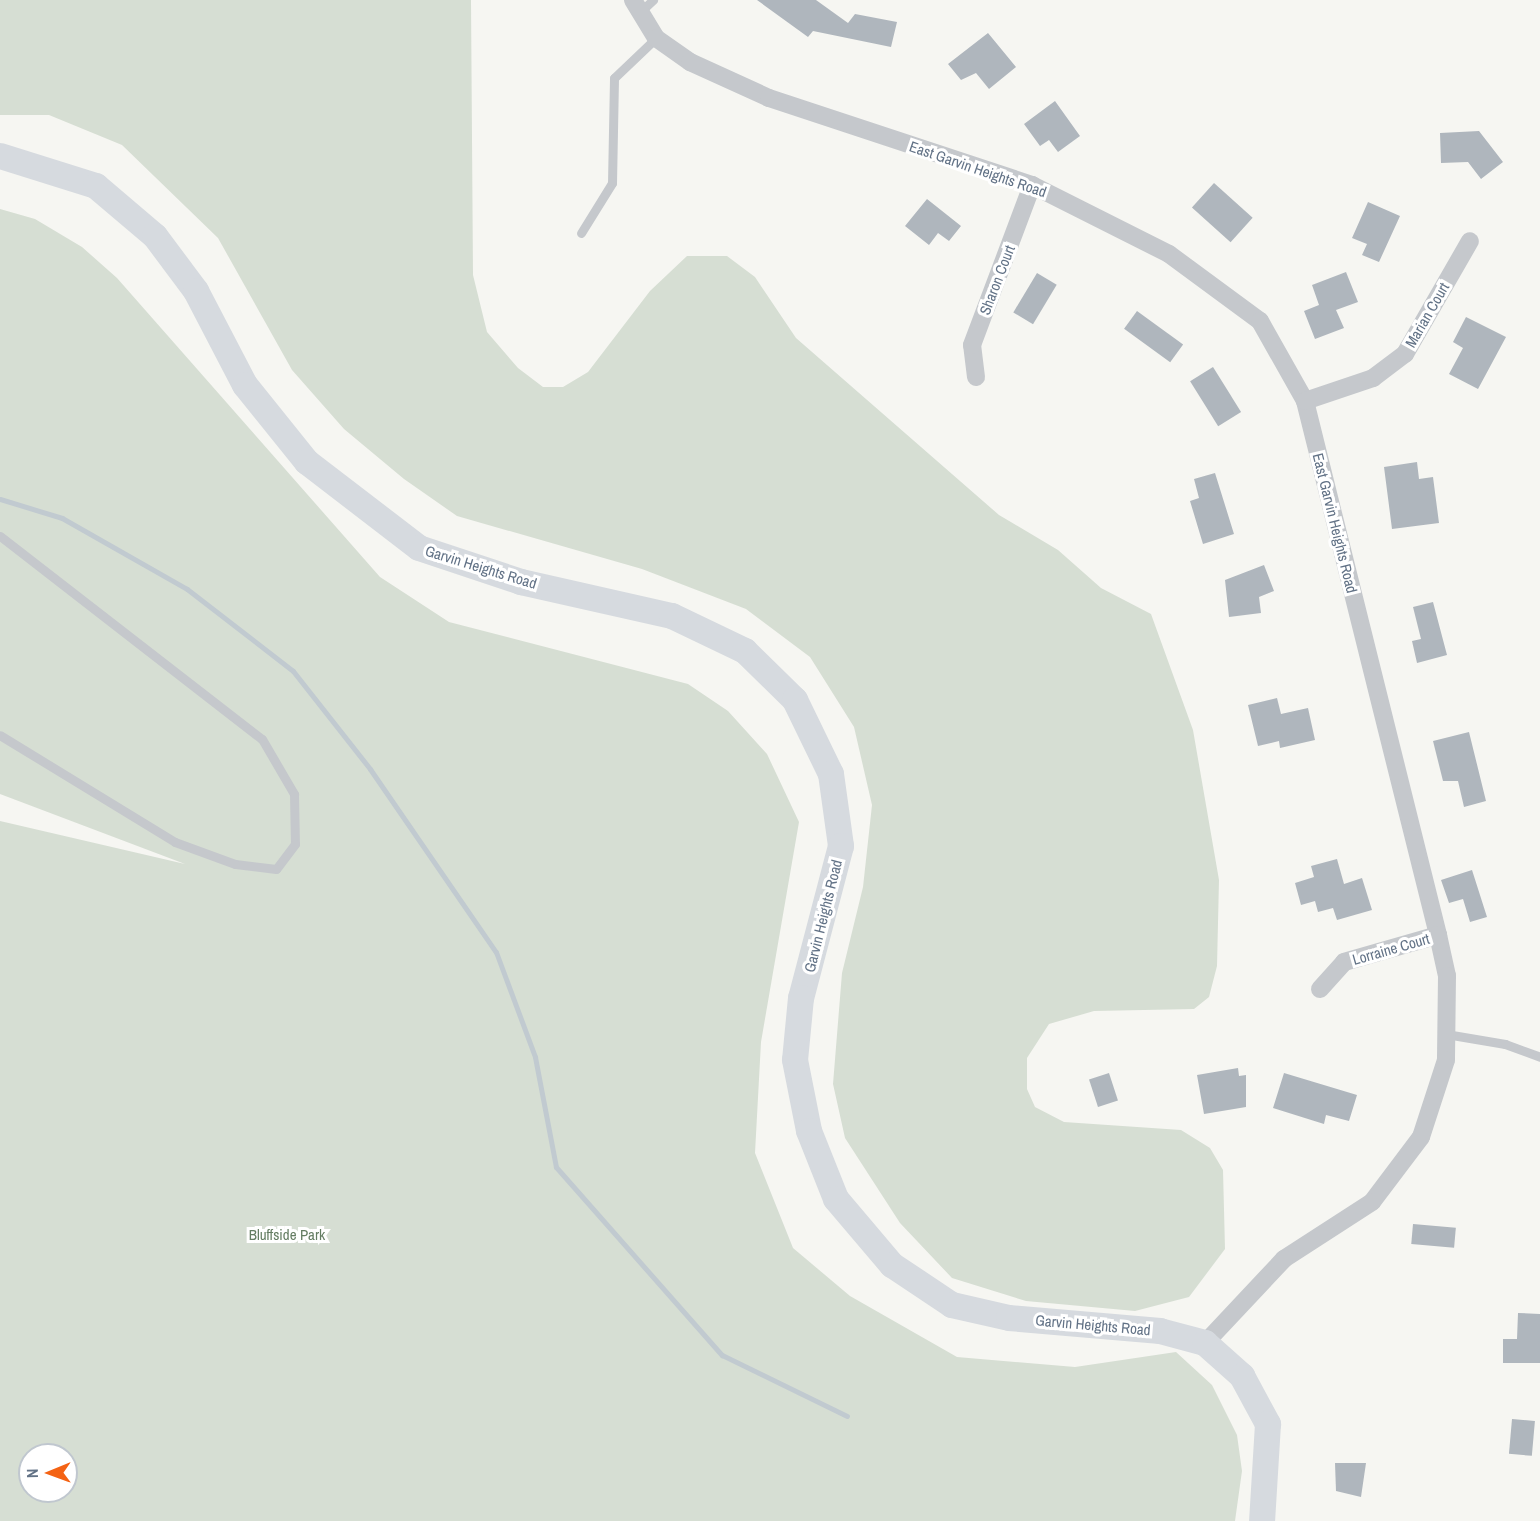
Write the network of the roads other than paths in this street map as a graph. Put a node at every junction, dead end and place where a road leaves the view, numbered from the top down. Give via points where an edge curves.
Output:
1 (642, 4) edge
2 (656, 38) junction
3 (0, 156) edge
4 (1032, 185) junction
5 (581, 233) dead end
6 (1470, 241) dead end
7 (976, 378) dead end
8 (1305, 401) junction
9 (0, 536) edge
10 (0, 735) edge
11 (1438, 935) junction
12 (1320, 989) dead end
13 (1446, 1034) junction
14 (1540, 1057) edge
15 (1205, 1343) junction
16 (1262, 1521) edge

1 - 2 street, East Garvin Heights Road
2 - 4 street, East Garvin Heights Road via 690,62 769,98
2 - 5 lane via 614,78 612,183
3 - 15 main road, Garvin Heights Road via 96,186 155,236 196,291 245,385 306,462 419,548 521,582 672,616 745,651 762,667 795,700 831,774 841,846 801,998 795,1060 809,1131 836,1199 892,1265 952,1305 1009,1318 1160,1331
4 - 7 street, Sharon Court via 972,345
4 - 8 street, East Garvin Heights Road via 1169,254 1260,321
6 - 8 street, Marian Court via 1405,354 1373,378
8 - 11 street, East Garvin Heights Road
9 - 10 lane via 262,739 294,794 295,844 276,869 236,864 175,842
11 - 12 street, Lorraine Court via 1344,962
11 - 13 street, East Garvin Heights Road via 1447,975
13 - 14 lane via 1505,1044
13 - 15 street, East Garvin Heights Road via 1446,1060 1421,1137 1372,1202 1284,1259
15 - 16 main road, Garvin Heights Road via 1242,1376 1268,1424

